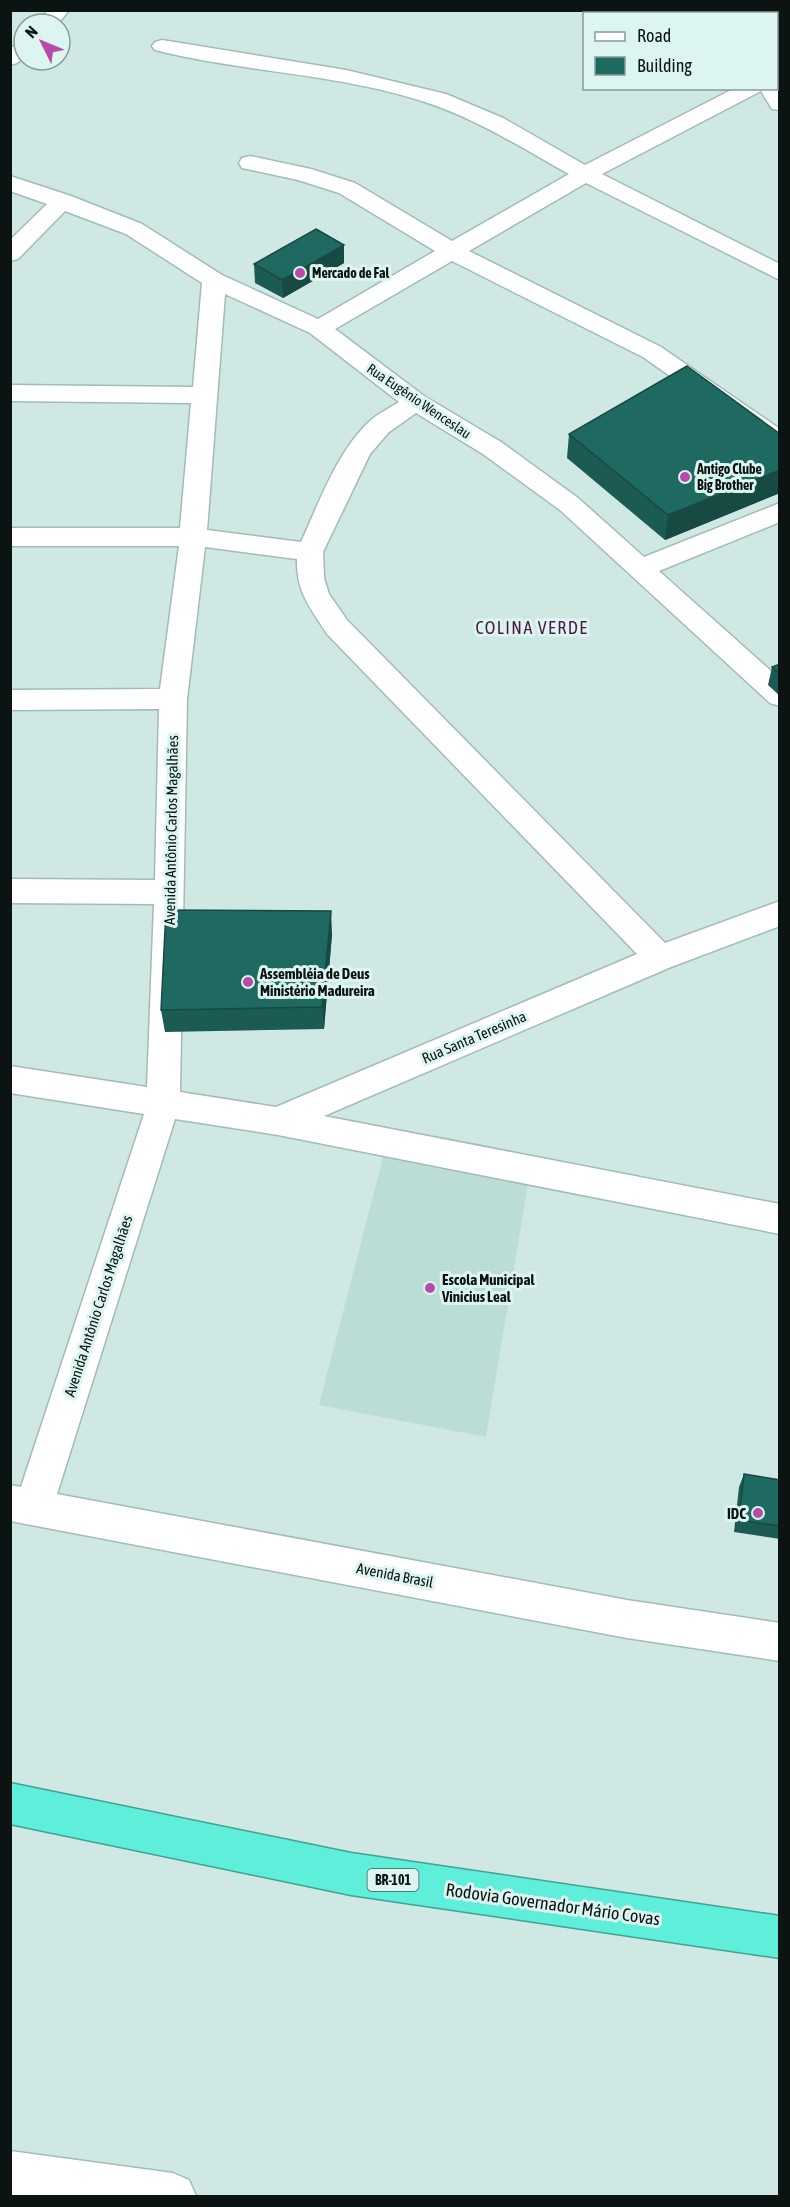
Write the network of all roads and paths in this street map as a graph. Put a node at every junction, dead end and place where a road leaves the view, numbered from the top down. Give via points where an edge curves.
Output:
1 (162, 46) dead end
2 (749, 90) edge
3 (771, 90) edge
4 (780, 104) edge
5 (250, 163) dead end
6 (585, 174) junction
7 (10, 183) edge
8 (63, 201) junction
9 (451, 251) junction
10 (10, 254) edge
11 (780, 273) edge
12 (214, 280) junction
13 (319, 328) junction
14 (10, 393) edge
15 (205, 395) junction
16 (415, 402) junction
17 (780, 441) edge
18 (780, 512) edge
19 (10, 537) edge
20 (193, 537) junction
21 (310, 552) junction
22 (641, 568) junction
23 (780, 696) edge
24 (173, 699) junction
25 (10, 700) edge
26 (10, 891) edge
27 (170, 892) junction
28 (780, 913) edge
29 (660, 958) junction
30 (10, 1079) edge
31 (162, 1105) junction
32 (278, 1121) junction
33 (780, 1219) edge
34 (22, 1504) edge
35 (780, 1642) edge
36 (10, 1803) edge
37 (780, 1937) edge
38 (10, 2174) edge
39 (174, 2196) edge

1 - 6 street via 346,76 438,99 495,123
2 - 6 street
3 - 4 street
5 - 9 street via 347,188
6 - 9 street
6 - 11 street
7 - 8 street, Rua Eugênio Wenceslau
8 - 10 street
8 - 12 street, Rua Eugênio Wenceslau via 134,229
9 - 13 street
9 - 17 street via 652,352
12 - 13 street, Rua Eugênio Wenceslau
12 - 15 street, Avenida Antônio Carlos Magalhães
13 - 16 street, Rua Eugênio Wenceslau
14 - 15 street
15 - 20 street, Avenida Antônio Carlos Magalhães
16 - 21 street via 380,426 360,450
16 - 22 street, Rua Eugênio Wenceslau via 492,448 569,504
18 - 22 street
19 - 20 street
20 - 21 street
20 - 24 street, Avenida Antônio Carlos Magalhães
21 - 29 street via 309,578 337,627
22 - 23 street, Rua Eugênio Wenceslau
24 - 25 street
24 - 27 street, Avenida Antônio Carlos Magalhães
26 - 27 street
27 - 31 street, Avenida Antônio Carlos Magalhães
28 - 29 street, Rua Santa Teresinha
29 - 32 street, Rua Santa Teresinha
30 - 31 street
31 - 32 street
31 - 34 street, Avenida Antônio Carlos Magalhães
32 - 33 street
34 - 35 street, Avenida Brasil via 627,1619
36 - 37 highway, Rodovia Governador Mário Covas / BR-101 via 351,1874
38 - 39 street

